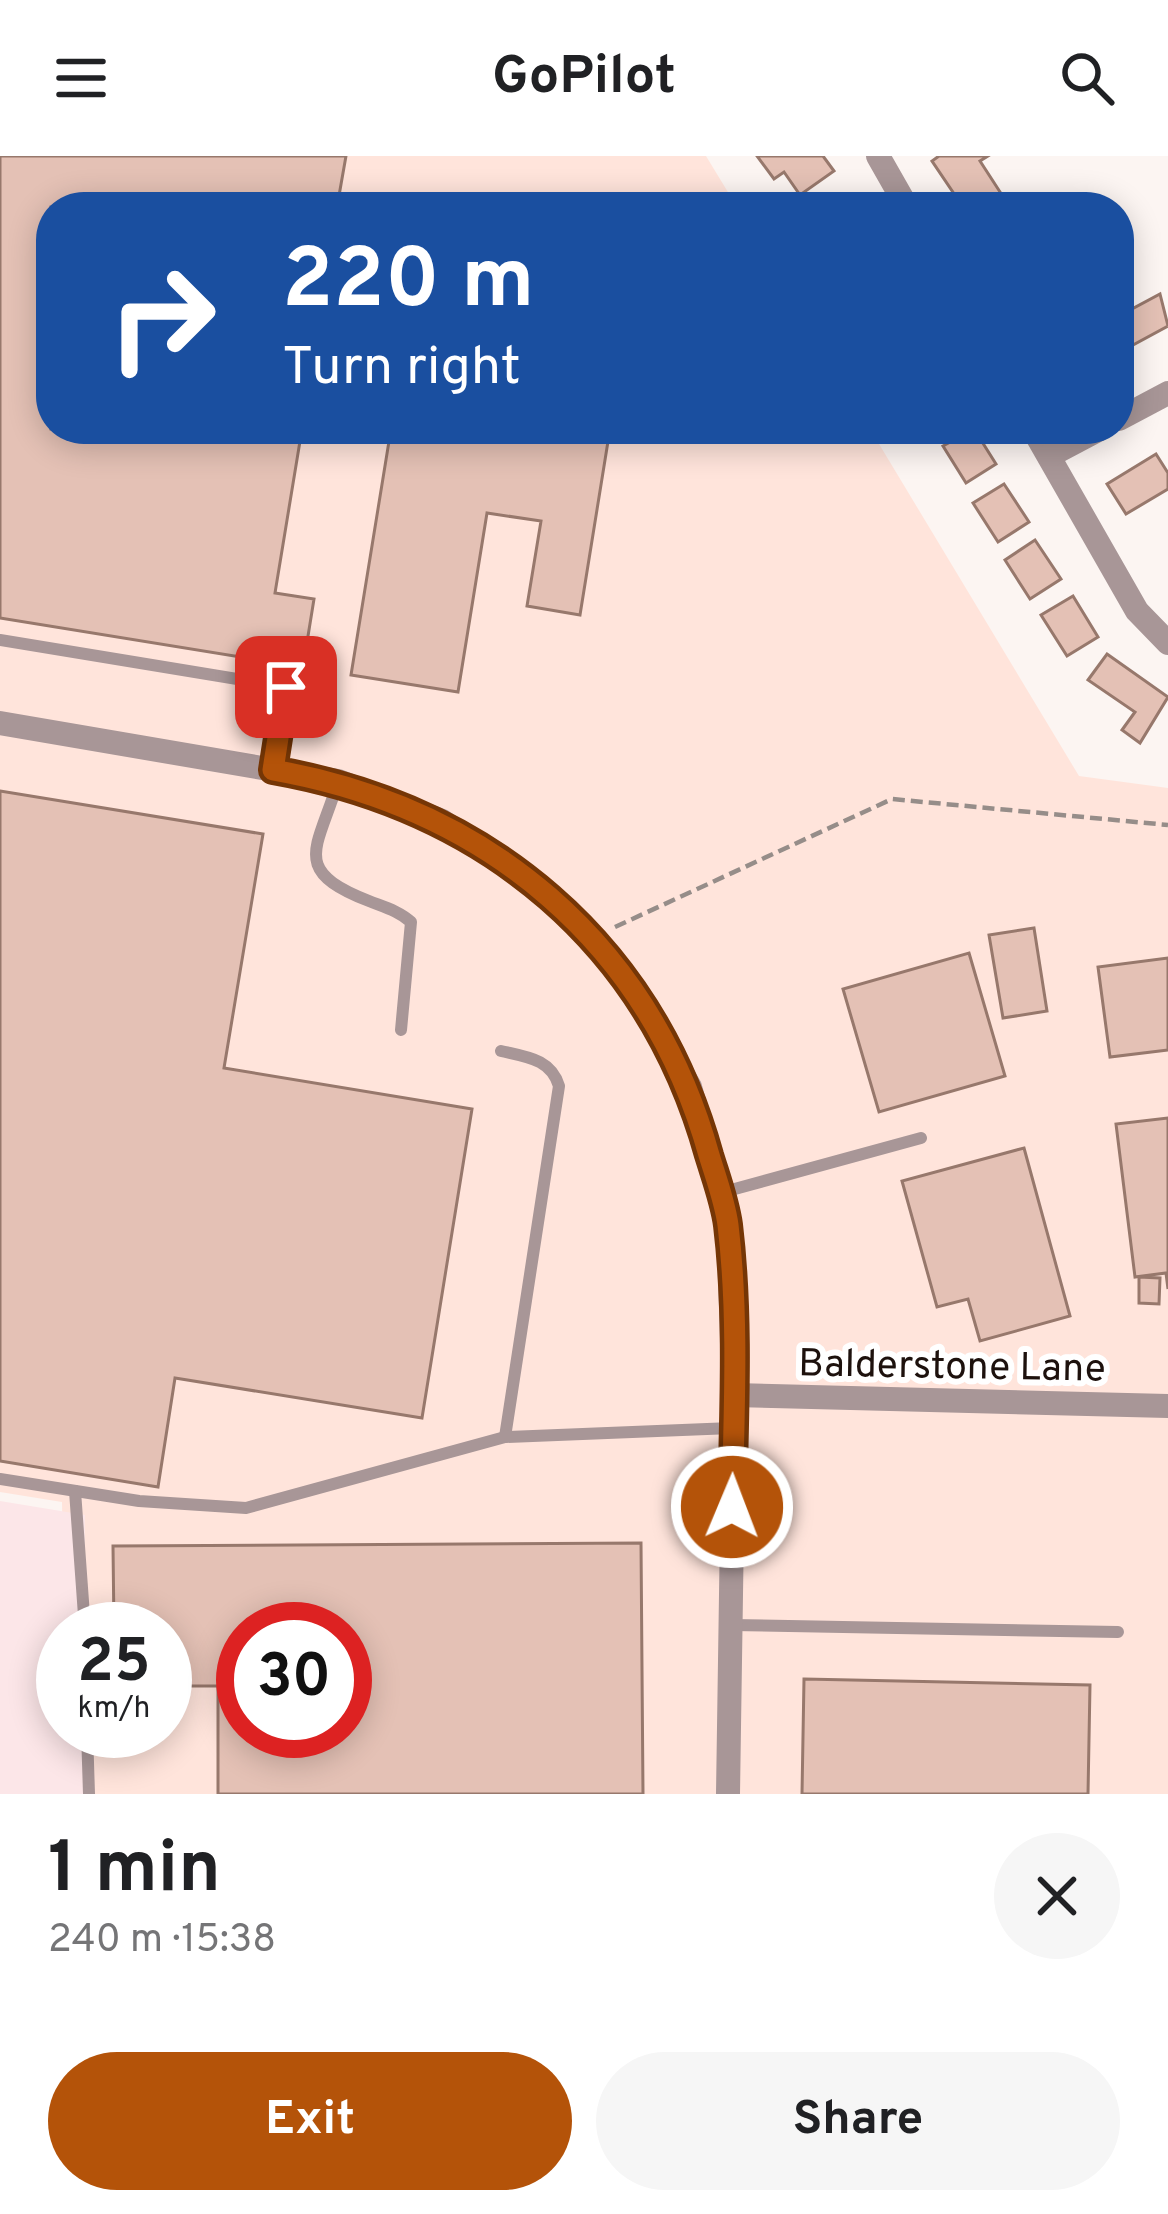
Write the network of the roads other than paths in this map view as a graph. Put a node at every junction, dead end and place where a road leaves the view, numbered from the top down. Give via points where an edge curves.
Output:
1 (878, 156) edge
2 (898, 192) edge
3 (1168, 393) edge
4 (1134, 411) edge
5 (1041, 444) edge
6 (1071, 444) edge
7 (1048, 456) junction
8 (0, 640) edge
9 (1168, 643) edge
10 (0, 723) edge
11 (273, 770) junction
12 (338, 781) junction
13 (400, 1030) dead end
14 (501, 1051) dead end
15 (921, 1138) dead end
16 (720, 1193) junction
17 (734, 1395) junction
18 (1168, 1406) edge
19 (734, 1428) junction
20 (506, 1437) junction
21 (0, 1479) edge
22 (75, 1491) junction
23 (83, 1602) edge
24 (730, 1625) junction
25 (1118, 1632) dead end
26 (88, 1758) edge
27 (89, 1794) edge
28 (728, 1794) edge

1 - 2 street
3 - 4 street
5 - 7 street
6 - 7 street
7 - 9 street via 1137,611
8 - 11 lane via 286,687
10 - 11 street
11 - 12 street
12 - 13 lane via 318,872 333,887 411,922
12 - 16 street via 442,821 542,887 628,979 690,1087
14 - 20 lane via 541,1061 559,1086
15 - 16 lane
16 - 17 street
17 - 18 street, Balderstone Lane
17 - 19 street
19 - 20 lane
19 - 24 street
20 - 22 lane via 246,1508
21 - 22 lane
22 - 23 lane
24 - 25 lane
24 - 28 street
26 - 27 lane

